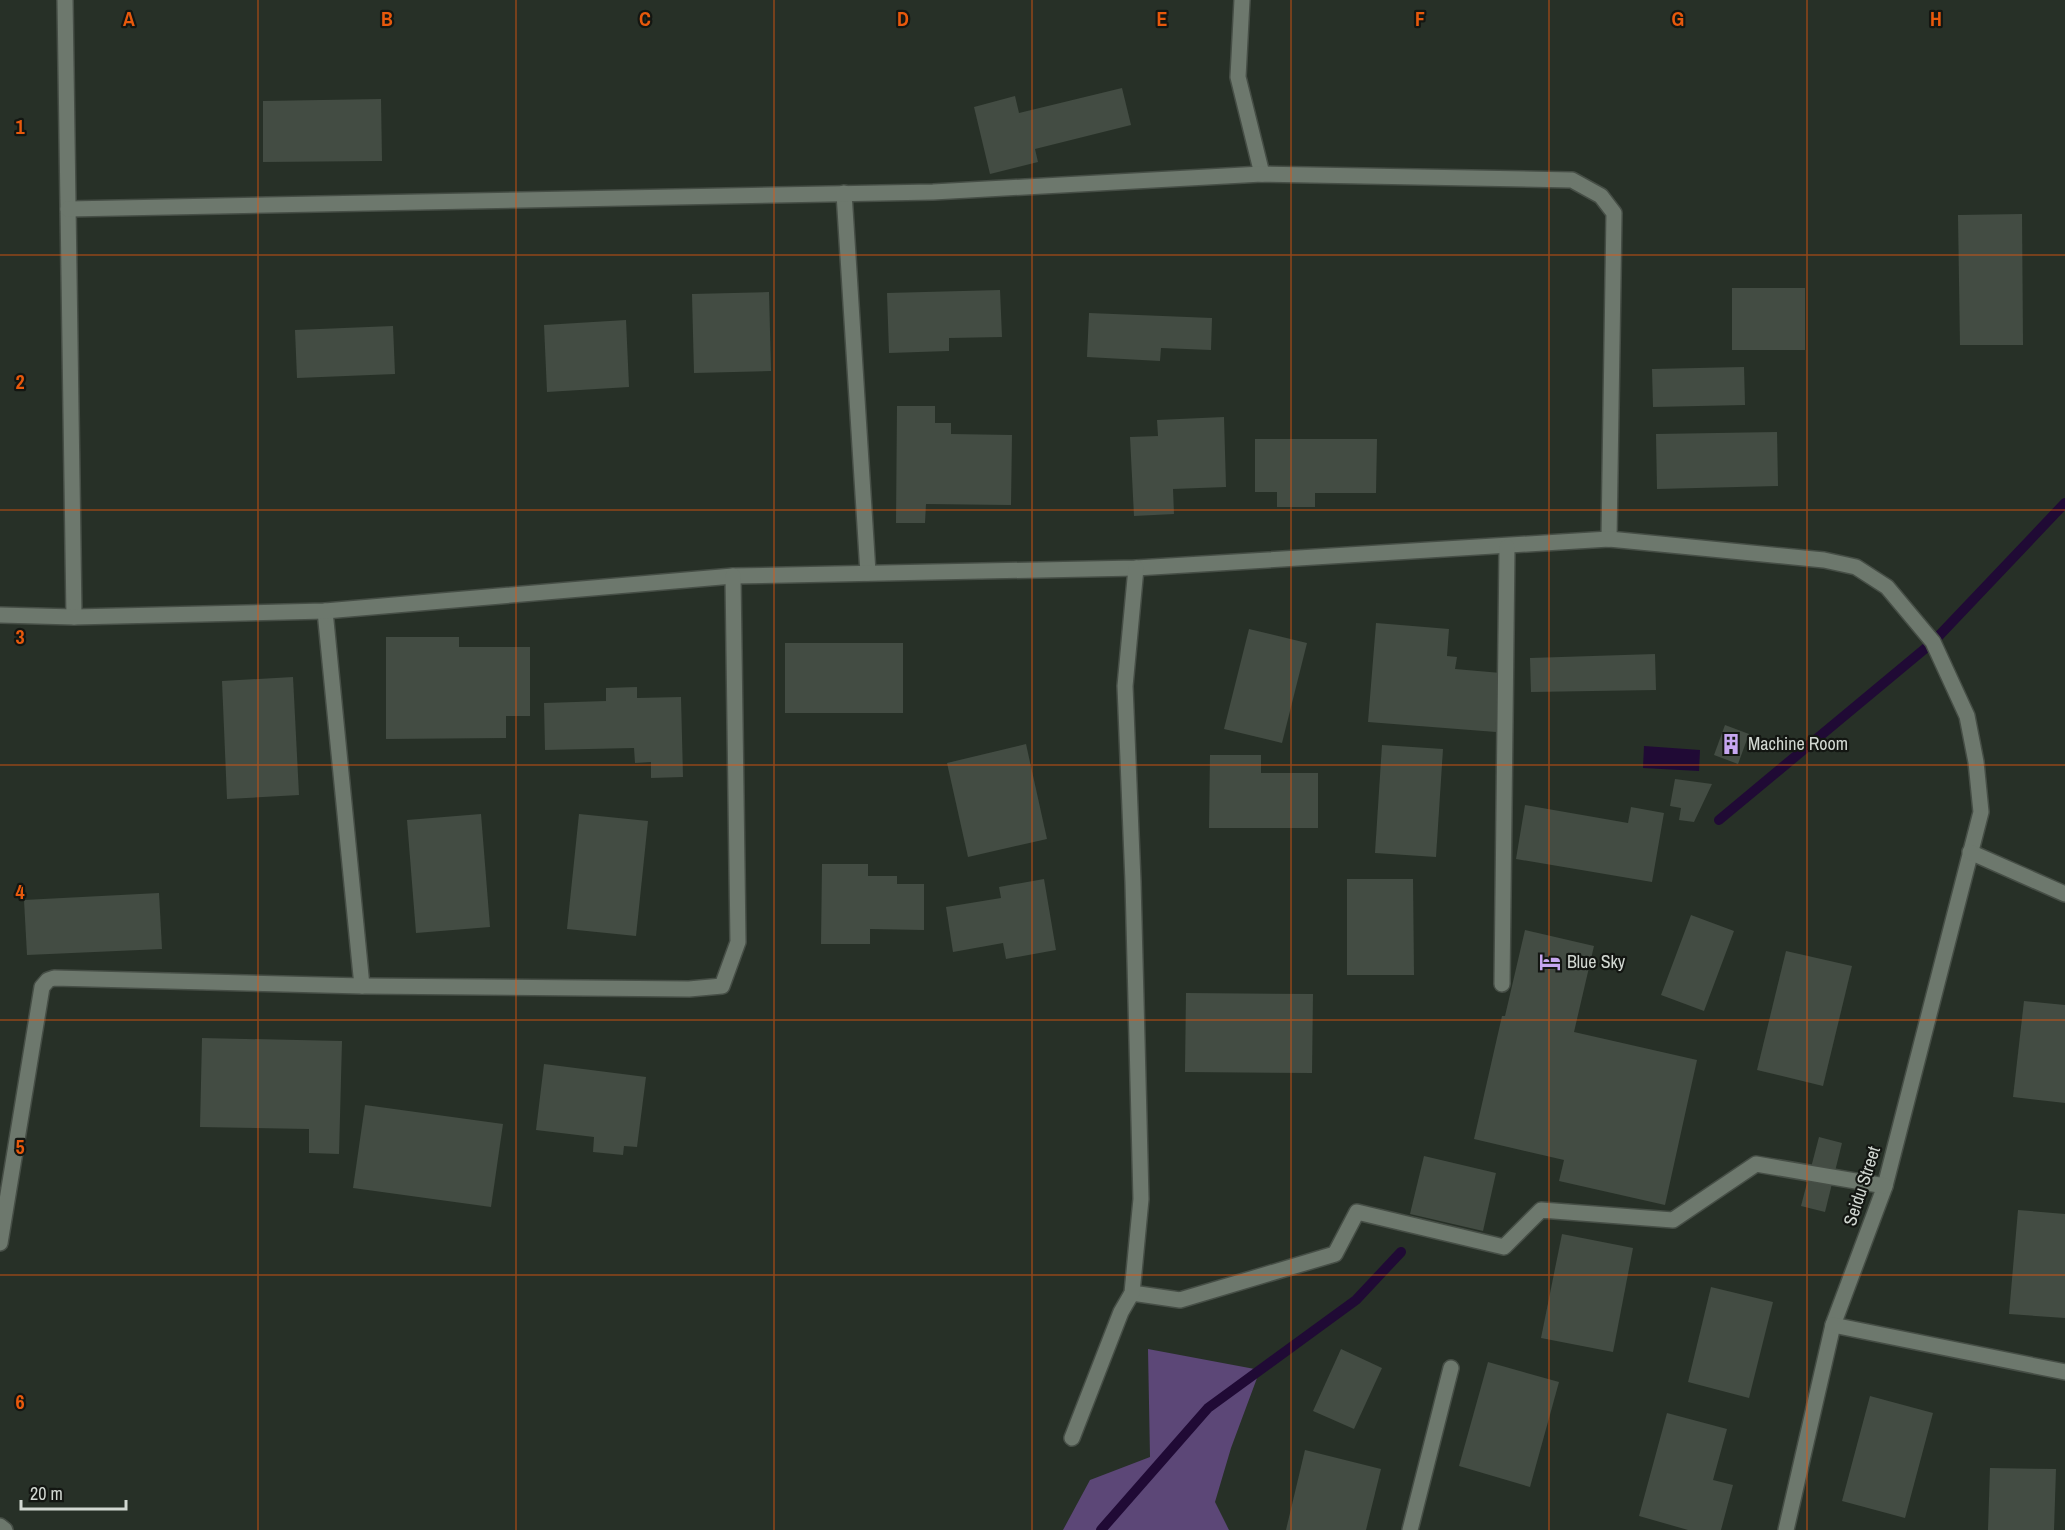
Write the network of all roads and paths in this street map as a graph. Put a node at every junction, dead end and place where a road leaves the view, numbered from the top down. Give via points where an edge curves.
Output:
1 (65, 0) edge
2 (1242, 0) edge
3 (1262, 174) junction
4 (844, 193) junction
5 (68, 209) junction
6 (1609, 539) junction
7 (1508, 547) junction
8 (1136, 568) junction
9 (868, 573) junction
10 (733, 576) junction
11 (325, 611) junction
12 (0, 615) edge
13 (74, 617) junction
14 (1970, 852) junction
15 (2065, 894) edge
16 (1502, 984) dead end
17 (362, 986) junction
18 (1885, 1186) junction
19 (0, 1243) edge
20 (1132, 1293) junction
21 (1833, 1325) junction
22 (1451, 1368) dead end
23 (2065, 1372) edge
24 (1072, 1438) dead end
25 (0, 1526) edge
26 (5, 1530) edge
27 (1410, 1530) edge
28 (1786, 1530) edge

1 - 5 street
2 - 3 street via 1238,77
3 - 4 street via 933,192
3 - 6 street via 1572,180 1601,196 1614,213
4 - 5 street
4 - 9 street
5 - 13 street
6 - 7 street, Seidu Street
6 - 14 street, Seidu Street via 1824,560 1856,567 1887,587 1933,642 1967,716 1981,812
7 - 8 street, Seidu Street
7 - 16 street
8 - 9 street, Seidu Street
8 - 20 street via 1125,686 1141,1199
9 - 10 street, Seidu Street
10 - 11 street, Seidu Street
10 - 17 street via 738,942 722,986
11 - 13 street, Seidu Street
11 - 17 street
12 - 13 street, Seidu Street
14 - 15 street
14 - 18 street, Seidu Street
17 - 19 street via 48,980 42,987
18 - 20 street via 1756,1164 1673,1220 1541,1210 1504,1247 1357,1212 1335,1254 1180,1300
18 - 21 street, Seidu Street
20 - 24 street
21 - 23 street
21 - 28 street, Seidu Street
22 - 27 street
25 - 26 street

